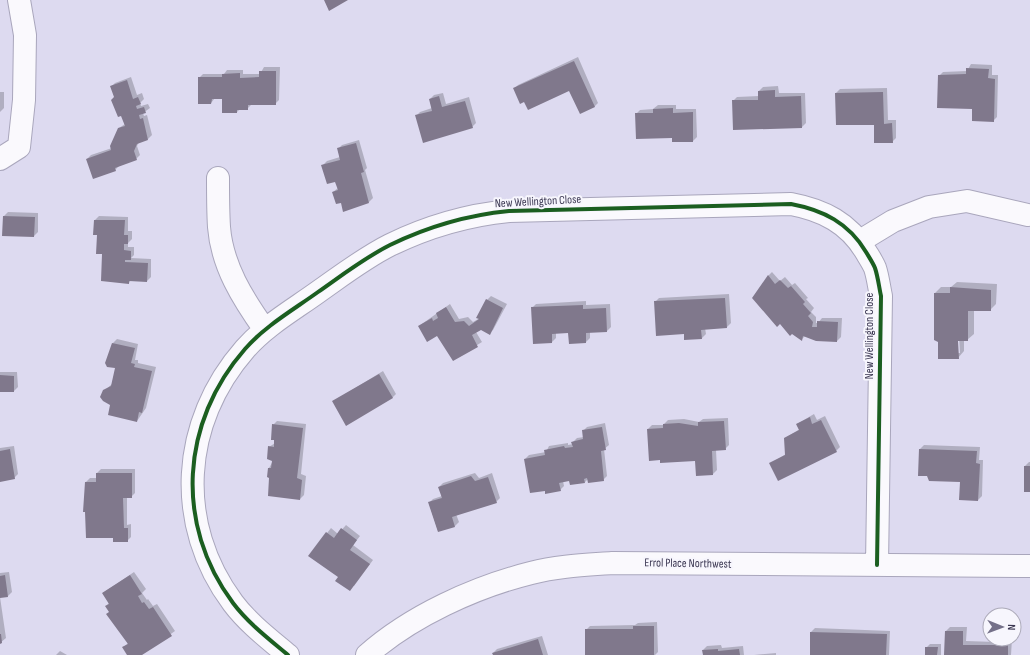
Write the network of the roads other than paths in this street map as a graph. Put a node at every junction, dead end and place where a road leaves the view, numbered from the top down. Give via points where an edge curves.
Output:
1 (19, 0) edge
2 (0, 159) edge
3 (218, 178) dead end
4 (1028, 215) dead end
5 (860, 241) junction
6 (265, 330) junction
7 (877, 565) junction
8 (1030, 566) edge
9 (288, 655) edge
10 (367, 655) edge

1 - 2 street via 25,35 24,100 19,147
3 - 6 street via 219,228 223,251 237,286
4 - 5 street via 967,201 936,206 893,220
5 - 6 street, New Wellington Close via 847,227 830,215 811,207 791,204 492,213 439,225 389,246 360,263
5 - 7 street, New Wellington Close via 875,267 881,296
6 - 9 street, New Wellington Close via 242,353 215,390 196,441 192,492 200,539 208,562 220,584 249,622
7 - 8 street, Errol Place Northwest
7 - 10 street, Errol Place Northwest via 612,563 532,572 473,591 419,618

